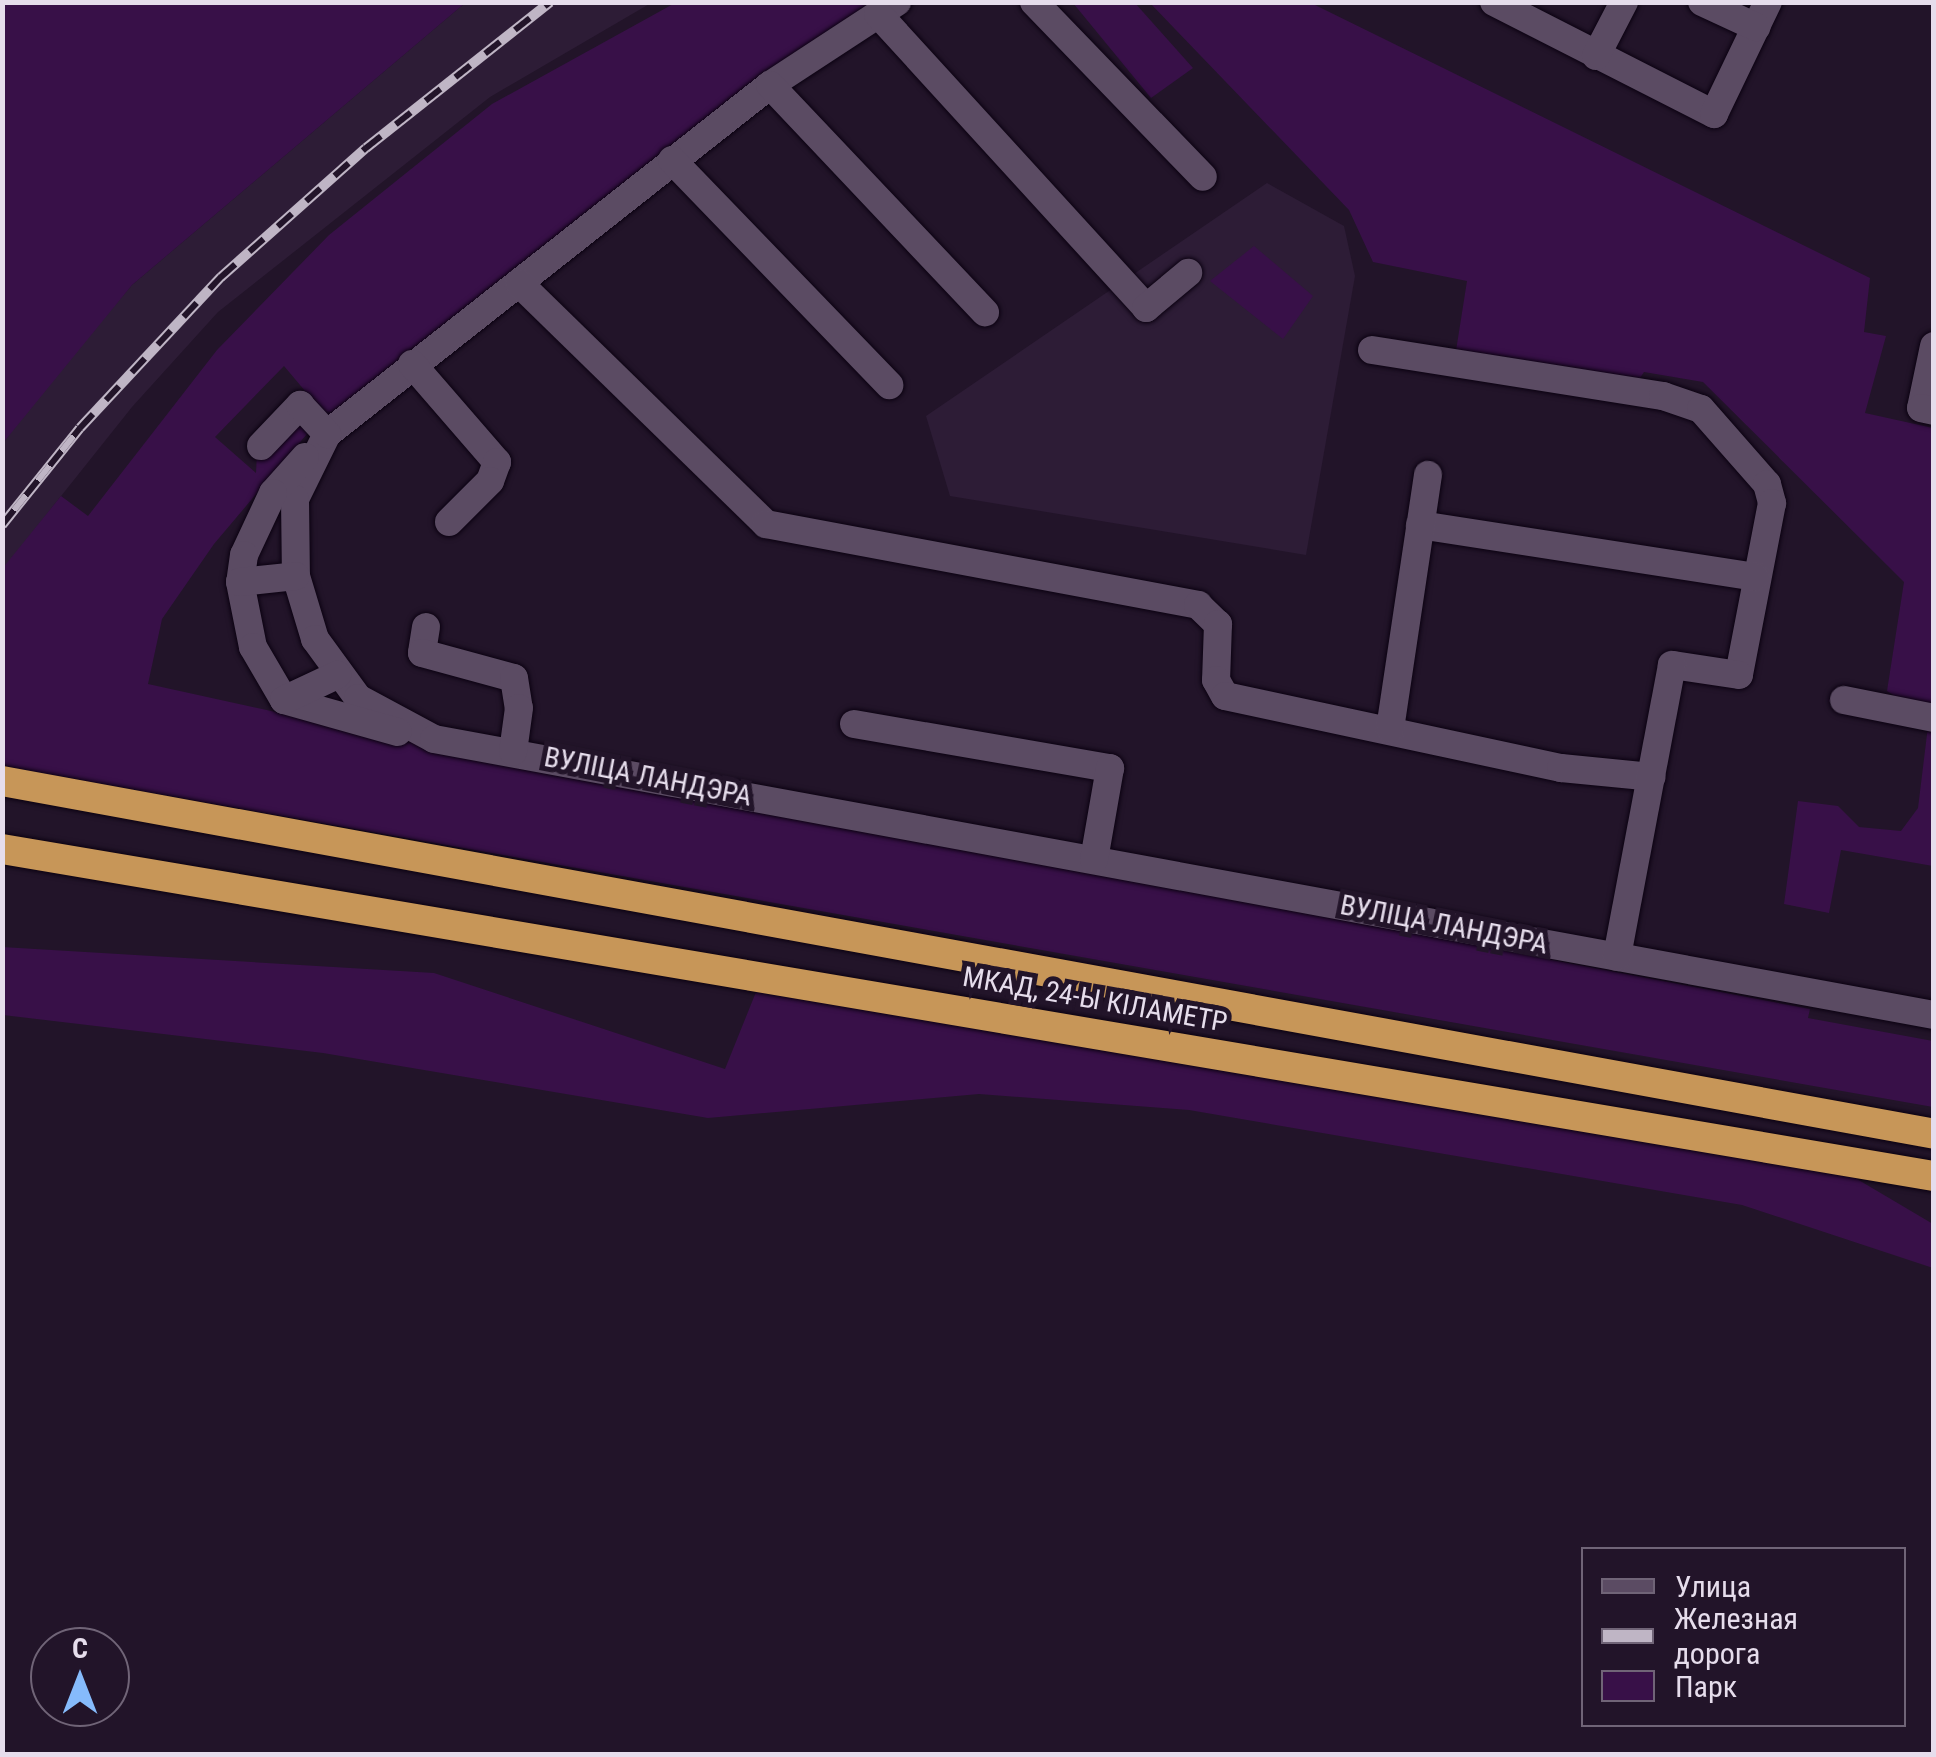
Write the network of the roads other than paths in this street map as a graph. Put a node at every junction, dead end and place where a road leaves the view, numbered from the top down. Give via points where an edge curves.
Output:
1 (1034, 2) edge
2 (1494, 2) edge
3 (1624, 2) edge
4 (1702, 2) edge
5 (887, 8) edge
6 (1762, 15) edge
7 (1596, 56) junction
8 (770, 85) junction
9 (672, 160) junction
10 (1203, 177) dead end
11 (1188, 273) dead end
12 (519, 283) junction
13 (985, 312) dead end
14 (1934, 346) edge
15 (1372, 350) dead end
16 (412, 364) junction
17 (889, 385) dead end
18 (1934, 410) edge
19 (327, 434) junction
20 (261, 446) dead end
21 (1428, 475) dead end
22 (449, 522) dead end
23 (1420, 525) junction
24 (296, 576) junction
25 (1754, 577) junction
26 (240, 582) junction
27 (426, 628) dead end
28 (338, 675) junction
29 (284, 700) junction
30 (1844, 700) dead end
31 (1934, 718) edge
32 (854, 724) dead end
33 (1390, 730) junction
34 (434, 739) junction
35 (512, 752) junction
36 (1652, 777) junction
37 (2, 781) edge
38 (2, 849) edge
39 (1094, 860) junction
40 (1617, 957) junction
41 (1934, 1014) edge
42 (1934, 1134) edge
43 (1934, 1176) edge

1 - 10 street
2 - 7 street
3 - 7 street
4 - 6 street
5 - 8 street, ВУЛІЦА ЛАНДЭРА
5 - 11 street via 1146,308
6 - 7 street via 1714,114
8 - 9 street, ВУЛІЦА ЛАНДЭРА
8 - 13 street
9 - 12 street, ВУЛІЦА ЛАНДЭРА
9 - 17 street
12 - 16 street, ВУЛІЦА ЛАНДЭРА
12 - 33 street via 766,524 1198,605 1218,624 1216,680 1225,696
14 - 18 street via 1921,408
15 - 25 street via 1663,396 1701,409 1767,484 1772,504
16 - 19 street, ВУЛІЦА ЛАНДЭРА
16 - 22 street via 497,462 490,481
19 - 20 street via 300,406
19 - 24 street, ВУЛІЦА ЛАНДЭРА via 296,500
19 - 26 street via 273,493 252,532
21 - 23 street
23 - 25 street
23 - 33 street
24 - 26 street
24 - 28 street, ВУЛІЦА ЛАНДЭРА via 315,639
25 - 36 street via 1739,675 1672,664
26 - 29 street via 261,670
27 - 35 street via 422,653 514,678 519,708
28 - 29 street
28 - 34 street, ВУЛІЦА ЛАНДЭРА via 379,713
29 - 34 street via 360,725
30 - 31 street
32 - 39 street via 1110,768
33 - 36 street via 1561,768
34 - 35 street, ВУЛІЦА ЛАНДЭРА
35 - 39 street, ВУЛІЦА ЛАНДЭРА
36 - 40 street
37 - 42 highway, МКАД, 24-Ы КІЛАМЕТР
38 - 43 highway, МКАД, 24-Ы КІЛАМЕТР
39 - 40 street, ВУЛІЦА ЛАНДЭРА
40 - 41 street, ВУЛІЦА ЛАНДЭРА

